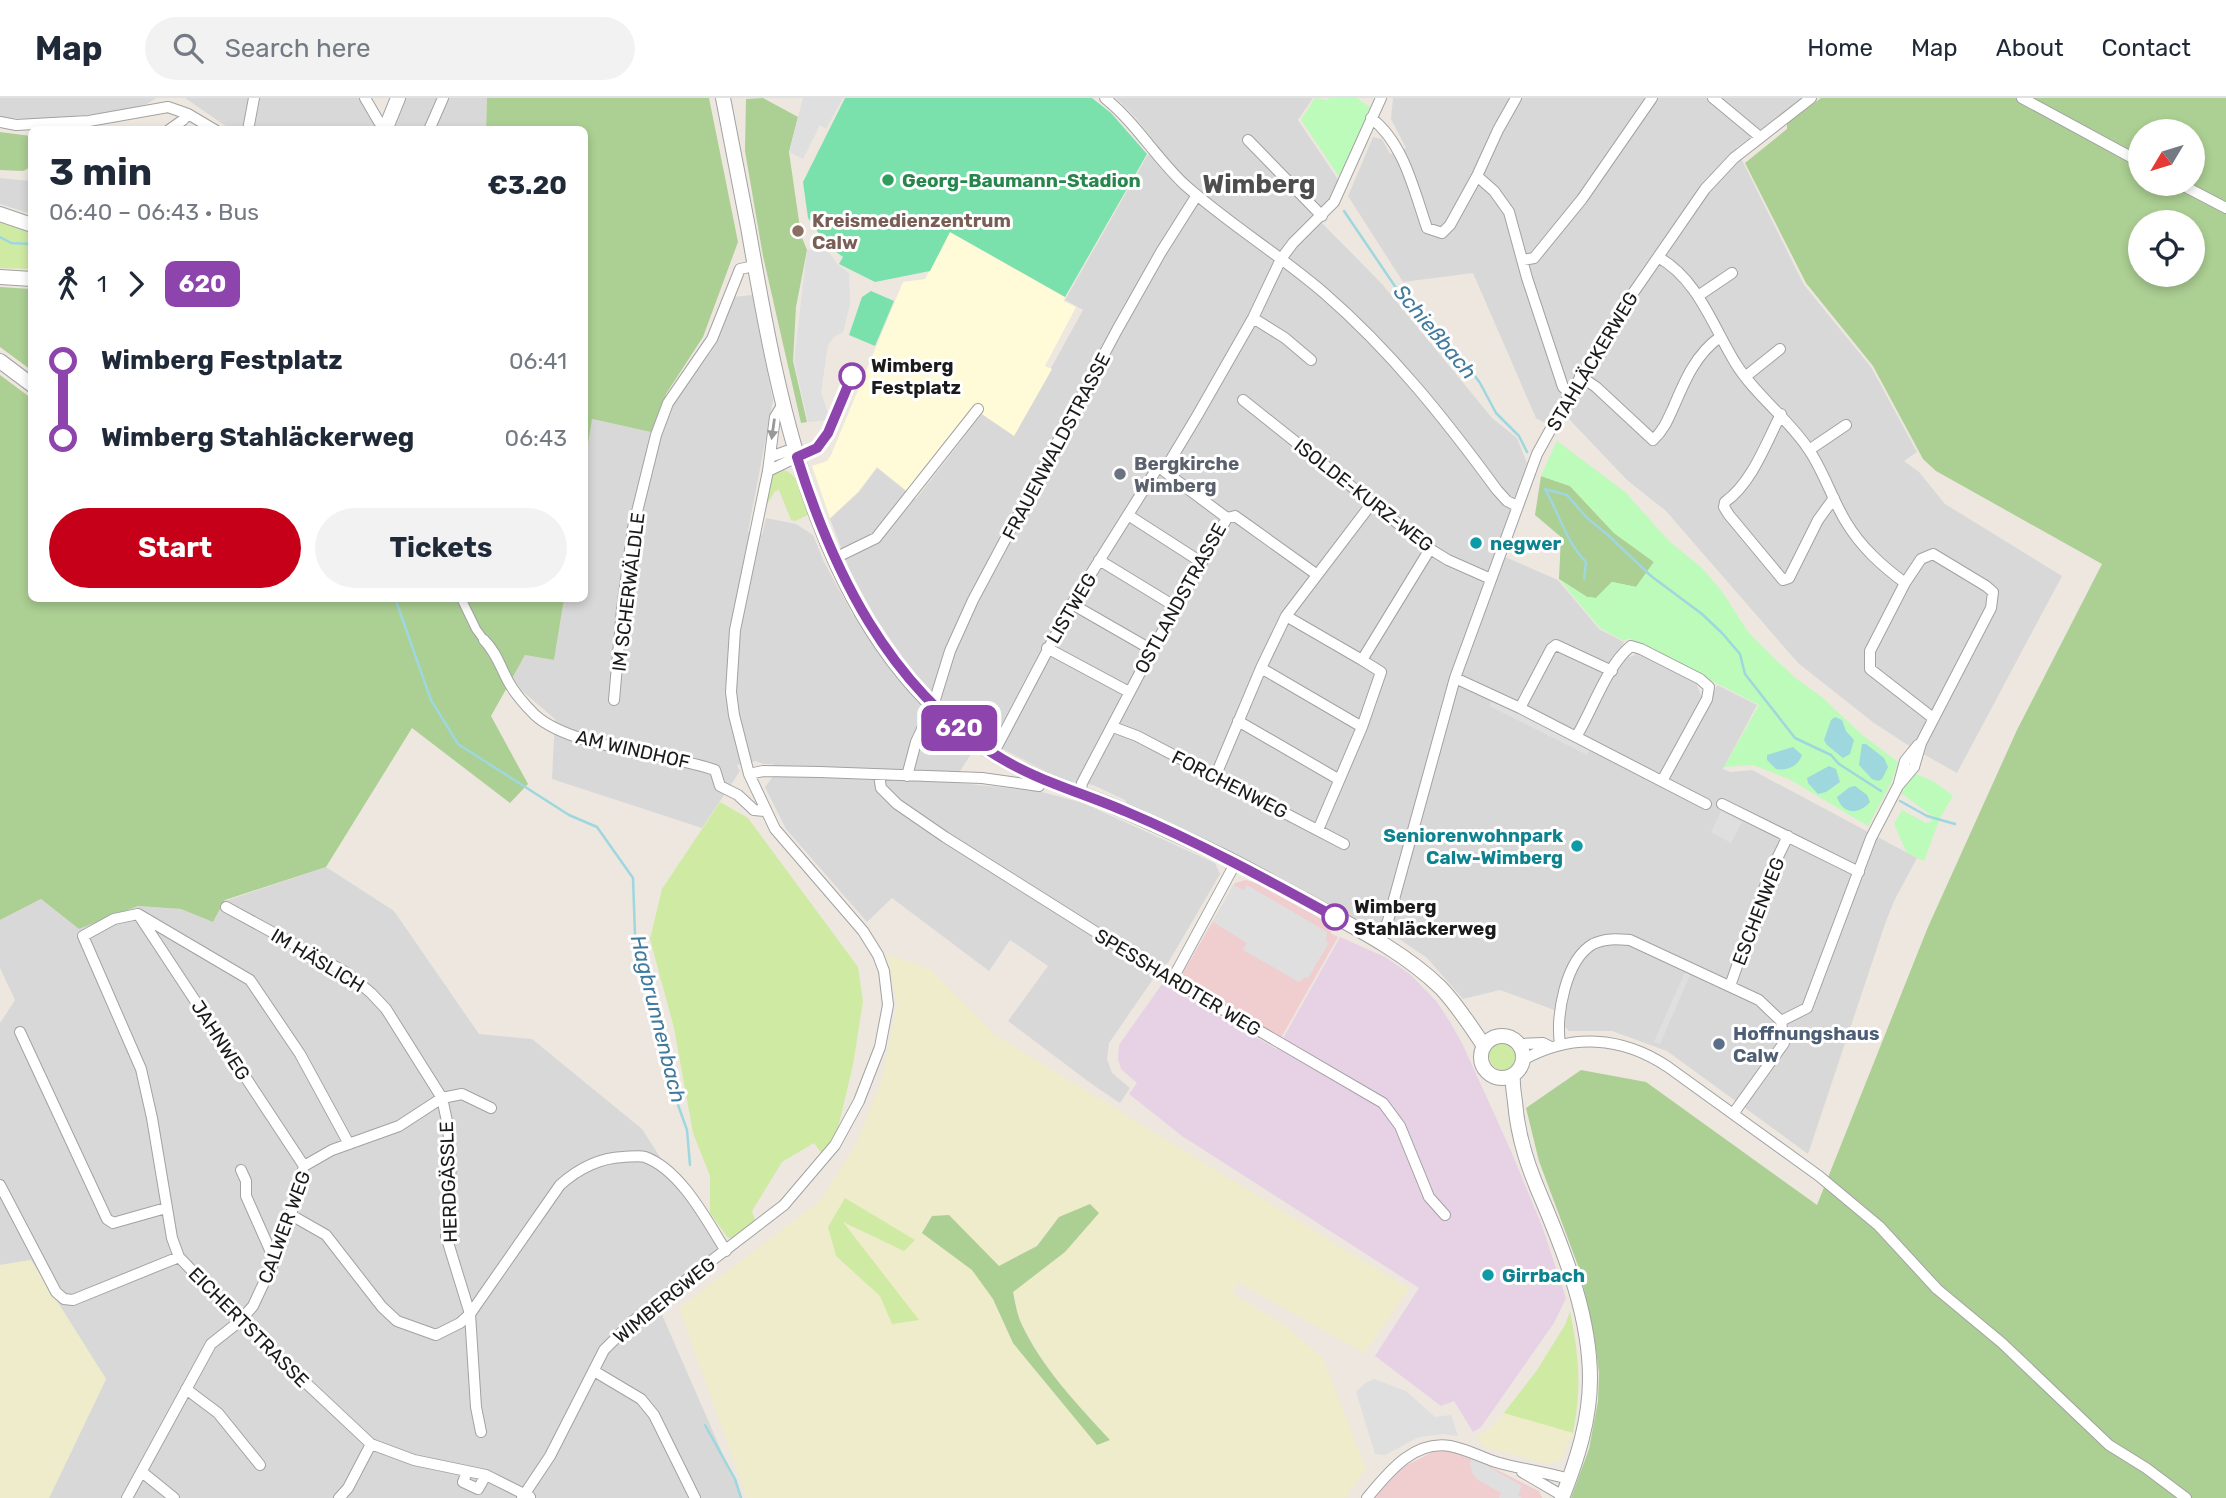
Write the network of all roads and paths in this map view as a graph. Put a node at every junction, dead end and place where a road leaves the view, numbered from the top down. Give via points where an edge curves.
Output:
1 (254, 98) edge
2 (365, 98) edge
3 (398, 98) edge
4 (443, 98) edge
5 (723, 98) edge
6 (1105, 98) edge
7 (1381, 98) edge
8 (1516, 98) edge
9 (1652, 98) edge
10 (1713, 98) edge
11 (1811, 98) edge
12 (2022, 98) edge
13 (169, 102) edge
14 (188, 114) junction
15 (1371, 118) junction
16 (0, 122) edge
17 (171, 126) edge
18 (208, 126) edge
19 (249, 126) edge
20 (384, 126) edge
21 (387, 126) edge
22 (431, 126) edge
23 (1760, 137) junction
24 (1248, 140) dead end
25 (2128, 155) edge
26 (1477, 176) junction
27 (1197, 195) junction
28 (2203, 196) edge
29 (2226, 208) edge
30 (0, 214) edge
31 (1322, 216) junction
32 (28, 224) edge
33 (1658, 257) junction
34 (1281, 259) junction
35 (1523, 260) junction
36 (754, 266) junction
37 (1732, 273) dead end
38 (0, 277) edge
39 (28, 279) edge
40 (1698, 296) junction
41 (1253, 318) junction
42 (1720, 337) junction
43 (1780, 349) dead end
44 (0, 360) edge
45 (1311, 360) dead end
46 (1580, 376) junction
47 (1745, 377) junction
48 (28, 382) edge
49 (1570, 394) junction
50 (1243, 400) dead end
51 (783, 404) junction
52 (978, 409) dead end
53 (1781, 414) junction
54 (1846, 425) dead end
55 (1810, 450) junction
56 (769, 457) junction
57 (797, 457) junction
58 (1158, 467) dead end
59 (768, 471) junction
60 (1834, 498) junction
61 (1372, 503) junction
62 (1517, 506) junction
63 (1128, 515) junction
64 (1227, 518) junction
65 (1430, 549) junction
66 (835, 558) junction
67 (1099, 560) junction
68 (1201, 562) junction
69 (1316, 574) junction
70 (1491, 579) junction
71 (1905, 583) junction
72 (463, 602) edge
73 (1072, 604) junction
74 (1176, 607) junction
75 (1286, 616) junction
76 (484, 639) joint
77 (1047, 648) junction
78 (1152, 650) junction
79 (1362, 660) junction
80 (1261, 668) junction
81 (1612, 671) junction
82 (1455, 678) junction
83 (1129, 692) junction
84 (614, 701) dead end
85 (933, 706) junction
86 (1520, 708) junction
87 (1933, 718) junction
88 (1238, 721) junction
89 (1113, 727) junction
90 (1362, 727) junction
91 (1576, 737) junction
92 (993, 754) junction
93 (749, 774) junction
94 (879, 775) junction
95 (907, 776) junction
96 (1215, 777) junction
97 (1042, 779) junction
98 (1338, 779) junction
99 (1662, 781) junction
100 (1080, 794) junction
101 (1706, 804) dead end
102 (1722, 804) dead end
103 (765, 811) junction
104 (1318, 830) junction
105 (1788, 836) junction
106 (1344, 844) dead end
107 (1236, 862) junction
108 (1858, 872) junction
109 (226, 907) dead end
110 (138, 914) junction
111 (1379, 942) junction
112 (1172, 980) junction
113 (1730, 986) junction
114 (888, 1004) joint
115 (1781, 1021) junction
116 (20, 1032) dead end
117 (1488, 1042) junction
118 (1518, 1044) junction
119 (1554, 1045) junction
120 (1523, 1060) junction
121 (1513, 1075) junction
122 (1497, 1078) junction
123 (442, 1098) junction
124 (491, 1108) dead end
125 (1733, 1114) junction
126 (1516, 1123) junction
127 (349, 1143) junction
128 (304, 1166) junction
129 (241, 1170) dead end
130 (0, 1185) edge
131 (166, 1208) junction
132 (291, 1215) junction
133 (1445, 1216) dead end
134 (726, 1251) junction
135 (179, 1257) junction
136 (276, 1257) junction
137 (470, 1314) junction
138 (240, 1321) junction
139 (594, 1371) junction
140 (186, 1389) junction
141 (481, 1432) dead end
142 (371, 1444) junction
143 (260, 1465) dead end
144 (1517, 1468) junction
145 (142, 1472) junction
146 (1569, 1479) junction
147 (526, 1497) edge
148 (1563, 1497) edge
149 (127, 1498) edge
150 (174, 1498) edge
151 (339, 1498) edge
152 (695, 1498) edge
153 (1367, 1498) edge
154 (2186, 1498) edge

1 - 19 street
2 - 20 street
3 - 21 street
4 - 22 street
5 - 36 street
6 - 27 street
7 - 15 street, OSTLANDSTRASSE
8 - 26 street
9 - 35 street via 1568,217 1534,258
10 - 23 street
11 - 23 street, STAHLÄCKERWEG
12 - 25 street
13 - 14 street
13 - 16 street via 89,121
14 - 17 street
14 - 18 street
15 - 26 street via 1382,127 1408,171 1427,228 1442,233 1450,225
15 - 31 street, OSTLANDSTRASSE via 1334,202
23 - 33 street, STAHLÄCKERWEG via 1705,189
24 - 31 street
26 - 35 street via 1509,212
27 - 34 street
27 - 85 street, FRAUENWALDSTRASSE via 1161,252 973,600 950,651
28 - 29 street
30 - 32 street
31 - 34 street, OSTLANDSTRASSE
33 - 40 street
33 - 46 street, STAHLÄCKERWEG
34 - 41 street, OSTLANDSTRASSE
34 - 62 street via 1385,352 1507,501
35 - 49 street via 1563,387
36 - 51 street
36 - 84 street, IM SCHERWÄLDLE via 740,270 712,339 668,403 661,421 633,528
37 - 40 street
38 - 39 street
40 - 42 street
41 - 45 street
41 - 64 street, OSTLANDSTRASSE via 1164,471
42 - 46 street via 1706,347 1662,432 1653,440
42 - 47 street
43 - 47 street
44 - 48 street
46 - 49 street, STAHLÄCKERWEG
47 - 53 street
49 - 62 street, STAHLÄCKERWEG via 1537,454
50 - 61 street, ISOLDE-KURZ-WEG
51 -> 56 street, AM WINDHOF via 775,417
51 - 57 street
52 - 66 street via 876,538
53 - 55 street
53 - 60 street via 1746,480 1724,508 1783,580 1789,578
54 - 55 street
55 - 60 street
56 - 57 street via 787,451
56 - 59 street, AM WINDHOF
57 - 59 street
57 - 66 street
58 - 63 street, LISTWEG
59 - 93 street, AM WINDHOF via 732,657 734,715
60 - 71 street via 1862,545
61 - 65 street, ISOLDE-KURZ-WEG
61 - 69 street
62 - 70 street, STAHLÄCKERWEG
63 - 67 street, LISTWEG
63 - 68 street
64 - 68 street, OSTLANDSTRASSE
64 - 69 street via 1235,516
65 - 70 street, ISOLDE-KURZ-WEG
65 - 79 street
66 - 85 street via 880,641
67 - 73 street, LISTWEG
67 - 74 street
68 - 74 street, OSTLANDSTRASSE
69 - 75 street
70 - 82 street, STAHLÄCKERWEG
71 - 87 street via 1870,651 1870,669
71 - 87 street via 1921,559 1933,554 1993,592 1991,608
72 - 76 street
73 - 77 street, LISTWEG
73 - 78 street
74 - 78 street, OSTLANDSTRASSE
75 - 79 street
75 - 80 street
76 - 103 street, AM WINDHOF via 516,694 549,725 584,739 715,769 720,786 754,810
77 - 83 street
77 - 92 street, LISTWEG
78 - 83 street, OSTLANDSTRASSE
79 - 90 street via 1382,669
80 - 88 street
80 - 90 street
81 - 86 street via 1556,645
81 - 91 street
81 - 99 street via 1631,646 1709,687 1707,699
82 - 86 street
82 - 111 street, STAHLÄCKERWEG
83 - 89 street, OSTLANDSTRASSE
85 - 92 street
85 - 95 street, FRAUENWALDSTRASSE
86 - 91 street
87 - 108 street via 1921,743 1905,761
88 - 96 street
88 - 98 street
89 - 96 street, FORCHENWEG
89 - 100 street, OSTLANDSTRASSE
90 - 98 street
91 - 99 street
92 - 97 street
93 - 94 street
93 - 103 street, AM WINDHOF
94 - 95 street
94 - 112 street, SPESSHARDTER WEG via 881,788 897,804
95 - 97 street via 982,778 1039,786
96 - 104 street, FORCHENWEG
97 - 100 street
98 - 104 street
99 - 101 street
100 - 107 street
102 - 105 street
103 - 114 street, AM WINDHOF via 878,954
104 - 106 street, FORCHENWEG
105 - 108 street
105 - 113 street, ESCHENWEG via 1769,875
107 - 111 street
107 - 112 street
108 - 115 street via 1807,1009
109 - 123 street, IM HÄSLICH via 363,985 386,1009
110 - 127 street via 250,980 300,1054
110 - 128 street, JAHNWEG
110 - 131 street, EICHERTSTRASSE via 114,919 83,936 141,1069
111 - 117 street via 1440,987
112 - 133 street, SPESSHARDTER WEG via 1383,1103 1400,1126 1429,1197
113 - 115 street via 1759,1000
113 - 119 street via 1630,940 1609,939 1591,945 1574,965
114 - 134 street, WIMBERGWEG via 876,1058 835,1145 784,1205
115 - 125 street via 1784,1043
116 - 131 street via 107,1219 113,1223
117 - 118 street via 1509,1037
117 - 122 street via 1481,1052 1482,1065
118 - 119 street
118 - 120 street
119 - 120 street
119 - 125 street via 1608,1043 1650,1055
120 - 121 street
121 - 122 street
121 - 126 street
122 - 126 street
123 - 124 street via 462,1094
123 - 127 street, CALWER WEG via 399,1126
123 - 137 street, HERDGÄSSLE via 451,1166 446,1236
125 - 154 street via 1819,1176 1878,1226 1937,1289 2002,1343 2109,1445
126 - 146 street via 1528,1167 1568,1263 1585,1327 1590,1378 1587,1415
127 - 128 street, CALWER WEG
128 - 132 street, CALWER WEG
129 - 136 street via 246,1196
130 - 135 street via 56,1292 64,1299 73,1300
131 - 135 street, EICHERTSTRASSE
132 - 136 street, CALWER WEG
132 - 137 street via 326,1235 397,1321 436,1335
134 - 137 street via 689,1193 668,1172 644,1157 607,1157 576,1171 560,1185
134 - 139 street, WIMBERGWEG via 620,1332
135 - 138 street, EICHERTSTRASSE
136 - 138 street, CALWER WEG via 253,1306
137 - 141 street, HERDGÄSSLE
138 - 140 street, CALWER WEG via 211,1344
138 - 142 street, EICHERTSTRASSE
139 - 147 street, WIMBERGWEG
139 - 152 street via 642,1399
140 - 143 street via 218,1413
140 - 145 street, CALWER WEG
142 - 147 street, EICHERTSTRASSE via 467,1472 463,1482 478,1489 486,1475
142 - 151 street
144 - 146 street
144 - 148 street
144 - 153 street via 1448,1446 1423,1449 1404,1458
145 - 149 street, CALWER WEG
145 - 150 street
146 - 148 street

